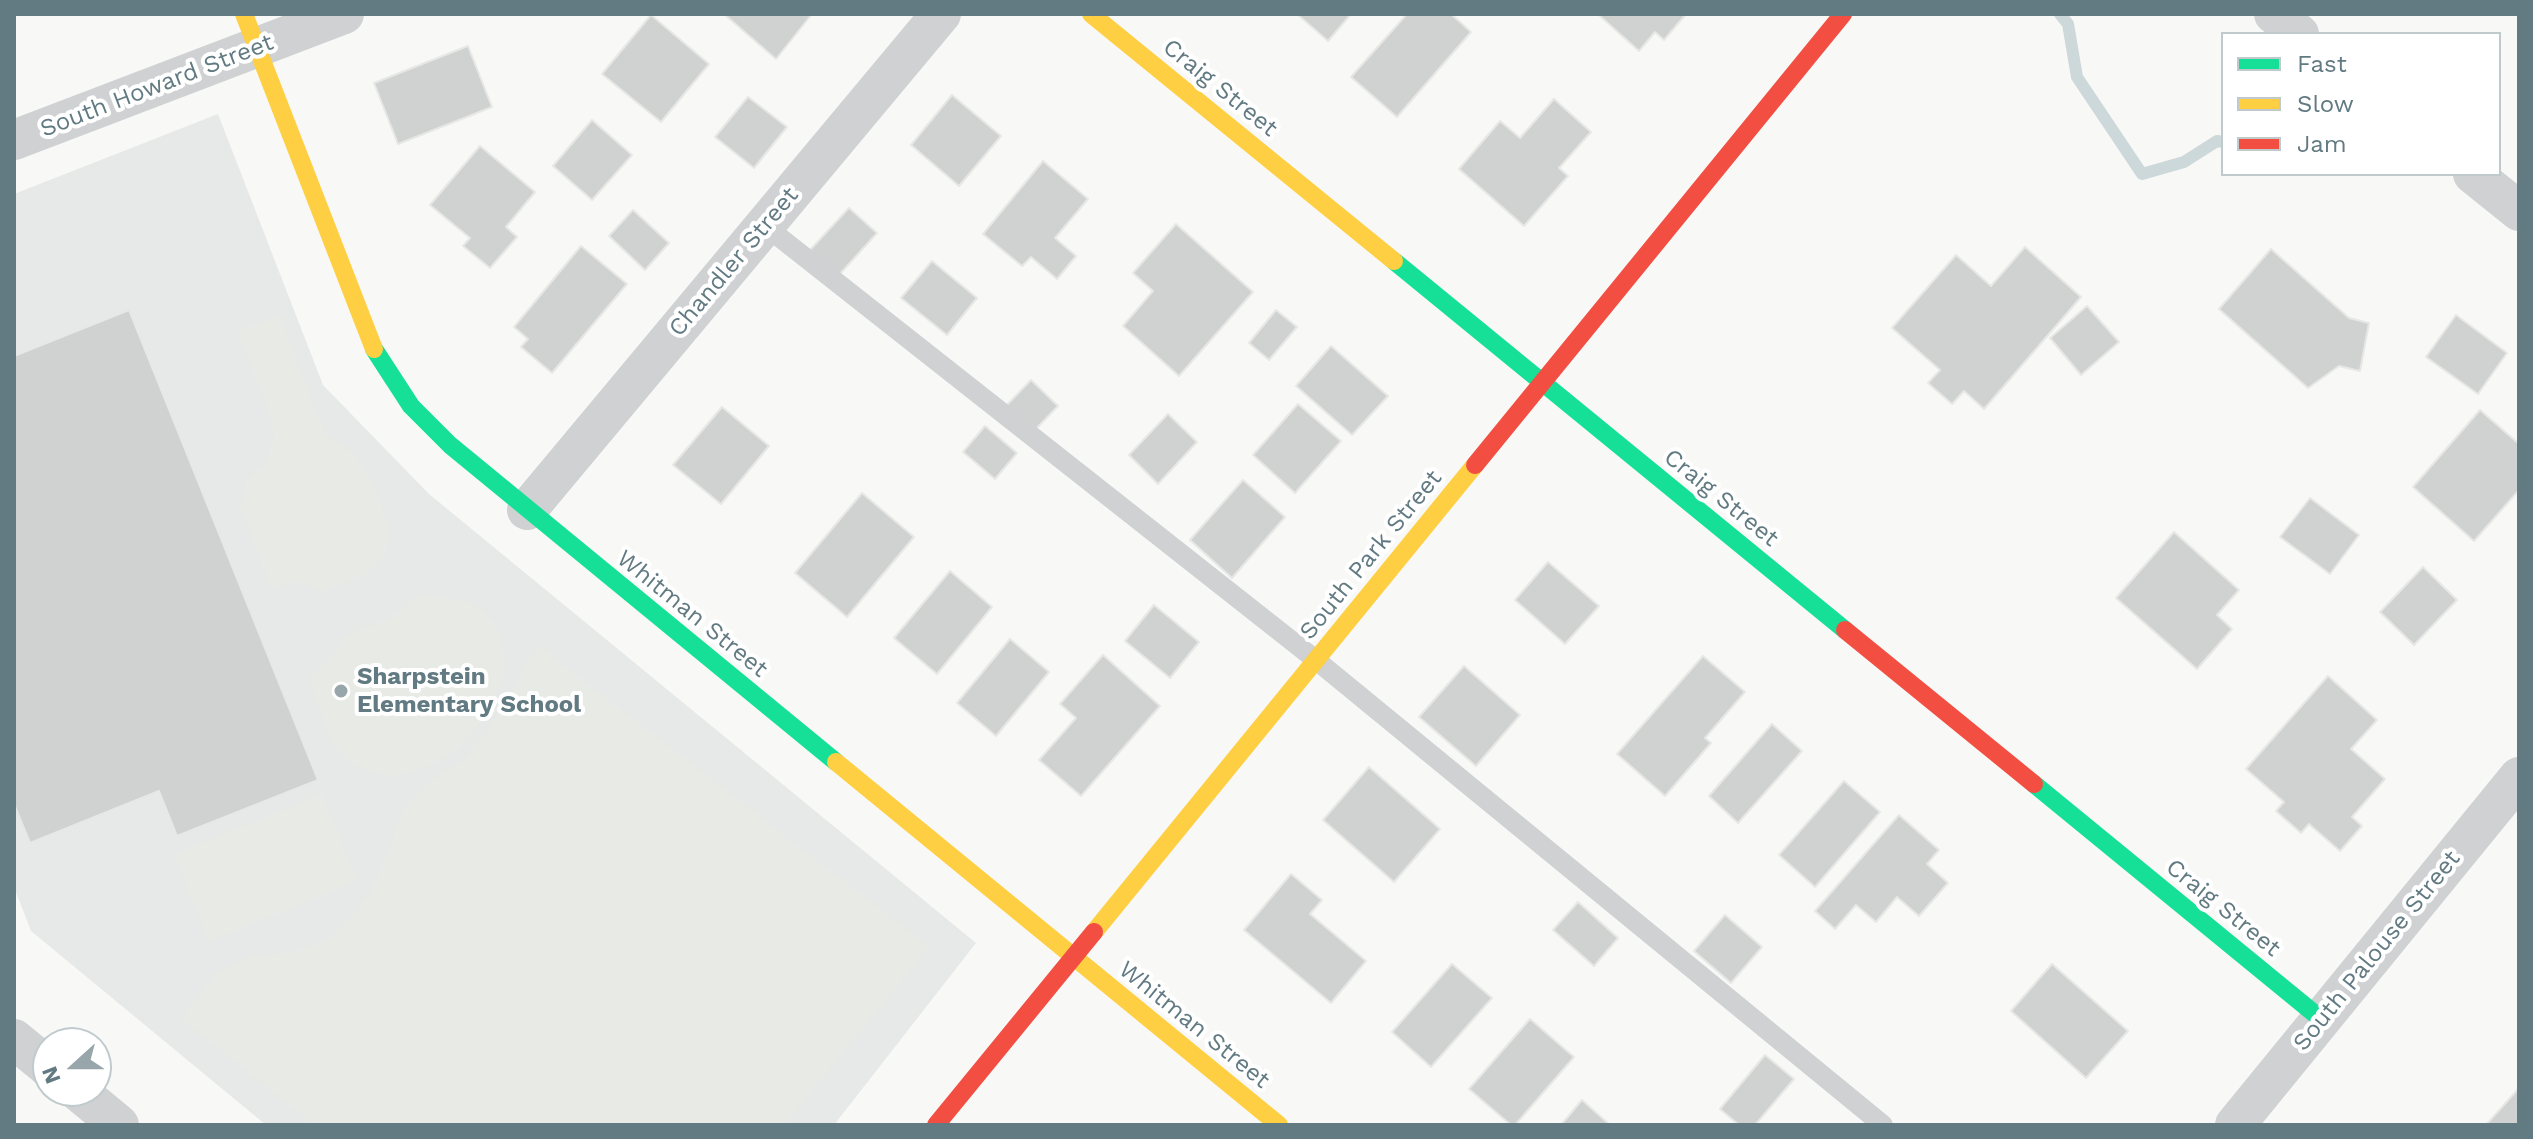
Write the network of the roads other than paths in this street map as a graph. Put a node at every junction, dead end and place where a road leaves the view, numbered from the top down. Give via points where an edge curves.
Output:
1 (344, 14) edge
2 (941, 14) edge
3 (1091, 14) edge
4 (1843, 14) edge
5 (2274, 14) edge
6 (251, 30) edge
7 (2296, 32) edge
8 (14, 140) edge
9 (2475, 176) edge
10 (2519, 211) edge
11 (764, 225) junction
12 (1542, 383) junction
13 (527, 510) junction
14 (1316, 660) junction
15 (2519, 777) edge
16 (1073, 957) junction
17 (2321, 1019) junction
18 (14, 1039) edge
19 (32, 1054) edge
20 (97, 1107) edge
21 (119, 1125) edge
22 (936, 1125) edge
23 (1279, 1125) edge
24 (1883, 1125) edge
25 (2235, 1125) edge

1 - 6 street, South Howard Street
2 - 11 street, Chandler Street
3 - 12 street, Craig Street
4 - 12 street, South Park Street
5 - 7 street
6 - 8 street, South Howard Street
6 - 13 street, Whitman Street via 380,362 411,406
9 - 10 street
11 - 13 street, Chandler Street
11 - 14 lane
12 - 14 street, South Park Street
12 - 17 street, Craig Street
13 - 16 street, Whitman Street
14 - 16 street, South Park Street
14 - 24 lane
15 - 17 street, South Palouse Street
16 - 22 street, South Park Street
16 - 23 street, Whitman Street
17 - 25 street, South Palouse Street
18 - 19 street
20 - 21 street

